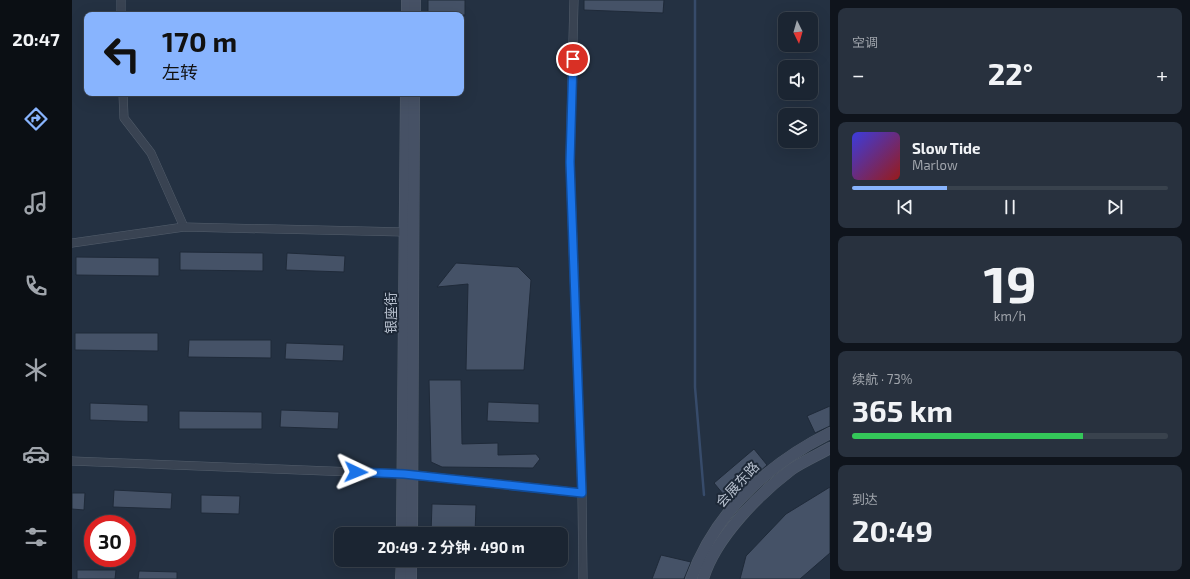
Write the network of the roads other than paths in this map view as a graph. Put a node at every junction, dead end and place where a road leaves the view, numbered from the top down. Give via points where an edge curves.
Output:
1 (120, 0) edge
2 (407, 0) edge
3 (415, 0) edge
4 (574, 0) edge
5 (121, 12) edge
6 (407, 12) edge
7 (414, 12) edge
8 (123, 96) edge
9 (406, 96) edge
10 (414, 96) edge
11 (184, 227) junction
12 (405, 232) junction
13 (72, 243) edge
14 (830, 433) edge
15 (830, 448) edge
16 (72, 461) edge
17 (408, 474) junction
18 (582, 493) junction
19 (403, 527) edge
20 (412, 527) edge
21 (402, 567) edge
22 (411, 567) edge
23 (402, 579) edge
24 (411, 579) edge
25 (583, 579) edge
26 (691, 579) edge
27 (703, 579) edge

1 - 5 street
2 - 6 main road
3 - 7 main road
4 - 18 street via 570,162
8 - 11 street via 124,118 151,153
9 - 12 main road, 银座街
10 - 17 main road
11 - 12 street
11 - 13 street
12 - 17 main road, 银座街
14 - 26 main road, 会展东路 via 785,459 759,478 735,504 713,535
15 - 27 main road, 会展东路 via 794,468 762,496 722,541
16 - 17 street
17 - 18 street
17 - 19 main road, 银座街
17 - 20 main road
18 - 25 street
21 - 23 main road
22 - 24 main road

